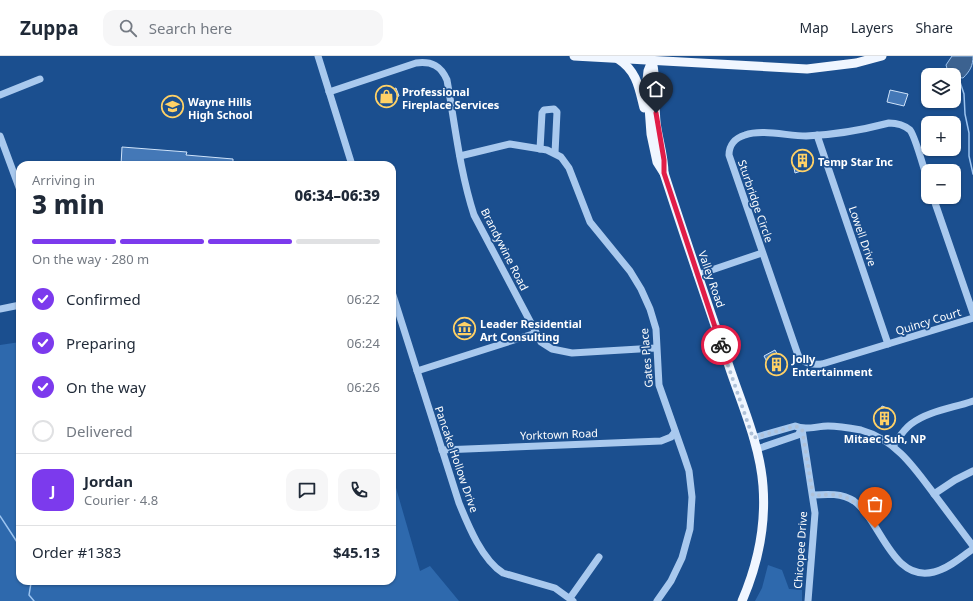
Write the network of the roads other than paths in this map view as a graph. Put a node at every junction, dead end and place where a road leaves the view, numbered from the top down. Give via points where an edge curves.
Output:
1 (318, 56) edge
2 (574, 56) edge
3 (882, 56) edge
4 (617, 59) junction
5 (652, 61) junction
6 (40, 79) dead end
7 (329, 92) junction
8 (0, 95) edge
9 (651, 134) junction
10 (817, 135) junction
11 (0, 136) edge
12 (540, 149) junction
13 (555, 153) junction
14 (460, 156) junction
15 (351, 161) edge
16 (922, 164) edge
17 (664, 173) junction
18 (16, 179) edge
19 (935, 204) edge
20 (762, 253) junction
21 (697, 275) junction
22 (396, 305) edge
23 (16, 306) edge
24 (0, 309) edge
25 (973, 313) edge
26 (973, 318) edge
27 (536, 333) junction
28 (888, 344) junction
29 (656, 348) junction
30 (417, 371) junction
31 (973, 401) edge
32 (802, 429) junction
33 (676, 432) junction
34 (753, 438) junction
35 (893, 446) junction
36 (757, 449) junction
37 (442, 450) junction
38 (973, 471) edge
39 (934, 494) junction
40 (813, 496) junction
41 (973, 548) edge
42 (599, 557) dead end
43 (571, 599) edge
44 (656, 601) edge
45 (742, 601) edge
46 (808, 601) edge

1 - 7 street
2 - 4 main road
3 - 5 main road via 856,63 807,69
4 - 5 main road
4 - 9 main road via 626,64 636,78
5 - 9 main road, Valley Road via 647,80
5 - 17 main road, Valley Road via 655,71 656,124 664,160
6 - 8 street
7 - 14 street, Brandywine Road via 416,63 427,62 438,66 447,80
7 - 15 street
9 - 17 main road, Valley Road via 657,162
10 - 16 street, Sturbridge Circle via 889,123 901,125 912,134
10 - 20 street, Sturbridge Circle via 749,134 738,138 730,146 729,155
10 - 28 street, Lowell Drive
11 - 18 street
12 - 13 street
12 - 13 street via 542,113 544,110 554,109 557,112
12 - 14 street via 510,144
13 - 29 street, Gates Place via 566,162 590,222 630,271 641,289 654,319
14 - 27 street, Brandywine Road via 474,215
17 - 21 main road, Valley Road
19 - 25 street
20 - 21 street
20 - 28 street, Sturbridge Circle via 801,359 810,364 822,364
21 - 34 main road, Valley Road
22 - 30 street, Pancake Hollow Drive
23 - 24 street
26 - 28 street, Quincy Court
27 - 29 street, Brandywine Road via 546,346 572,353
27 - 30 street
29 - 33 street, Gates Place via 659,385
30 - 37 street, Pancake Hollow Drive
31 - 35 street via 917,420 904,430
32 - 34 street via 795,426
32 - 35 street via 839,426 874,435
32 - 36 street via 798,435
32 - 40 street, Chicopee Drive
33 - 37 street, Yorktown Road via 661,440
33 - 44 street, Gates Place via 691,487 692,513 687,544 676,572
34 - 36 main road, Valley Road
35 - 39 street via 912,464
36 - 45 main road, Valley Road via 763,486 764,522 756,564
37 - 43 street, Pancake Hollow Drive via 465,518 490,563 503,573 546,584
38 - 39 street
39 - 41 street
40 - 41 street via 835,494 854,502 864,511 902,565 912,572 925,574 939,571
40 - 46 street, Chicopee Drive via 815,526
42 - 43 street

